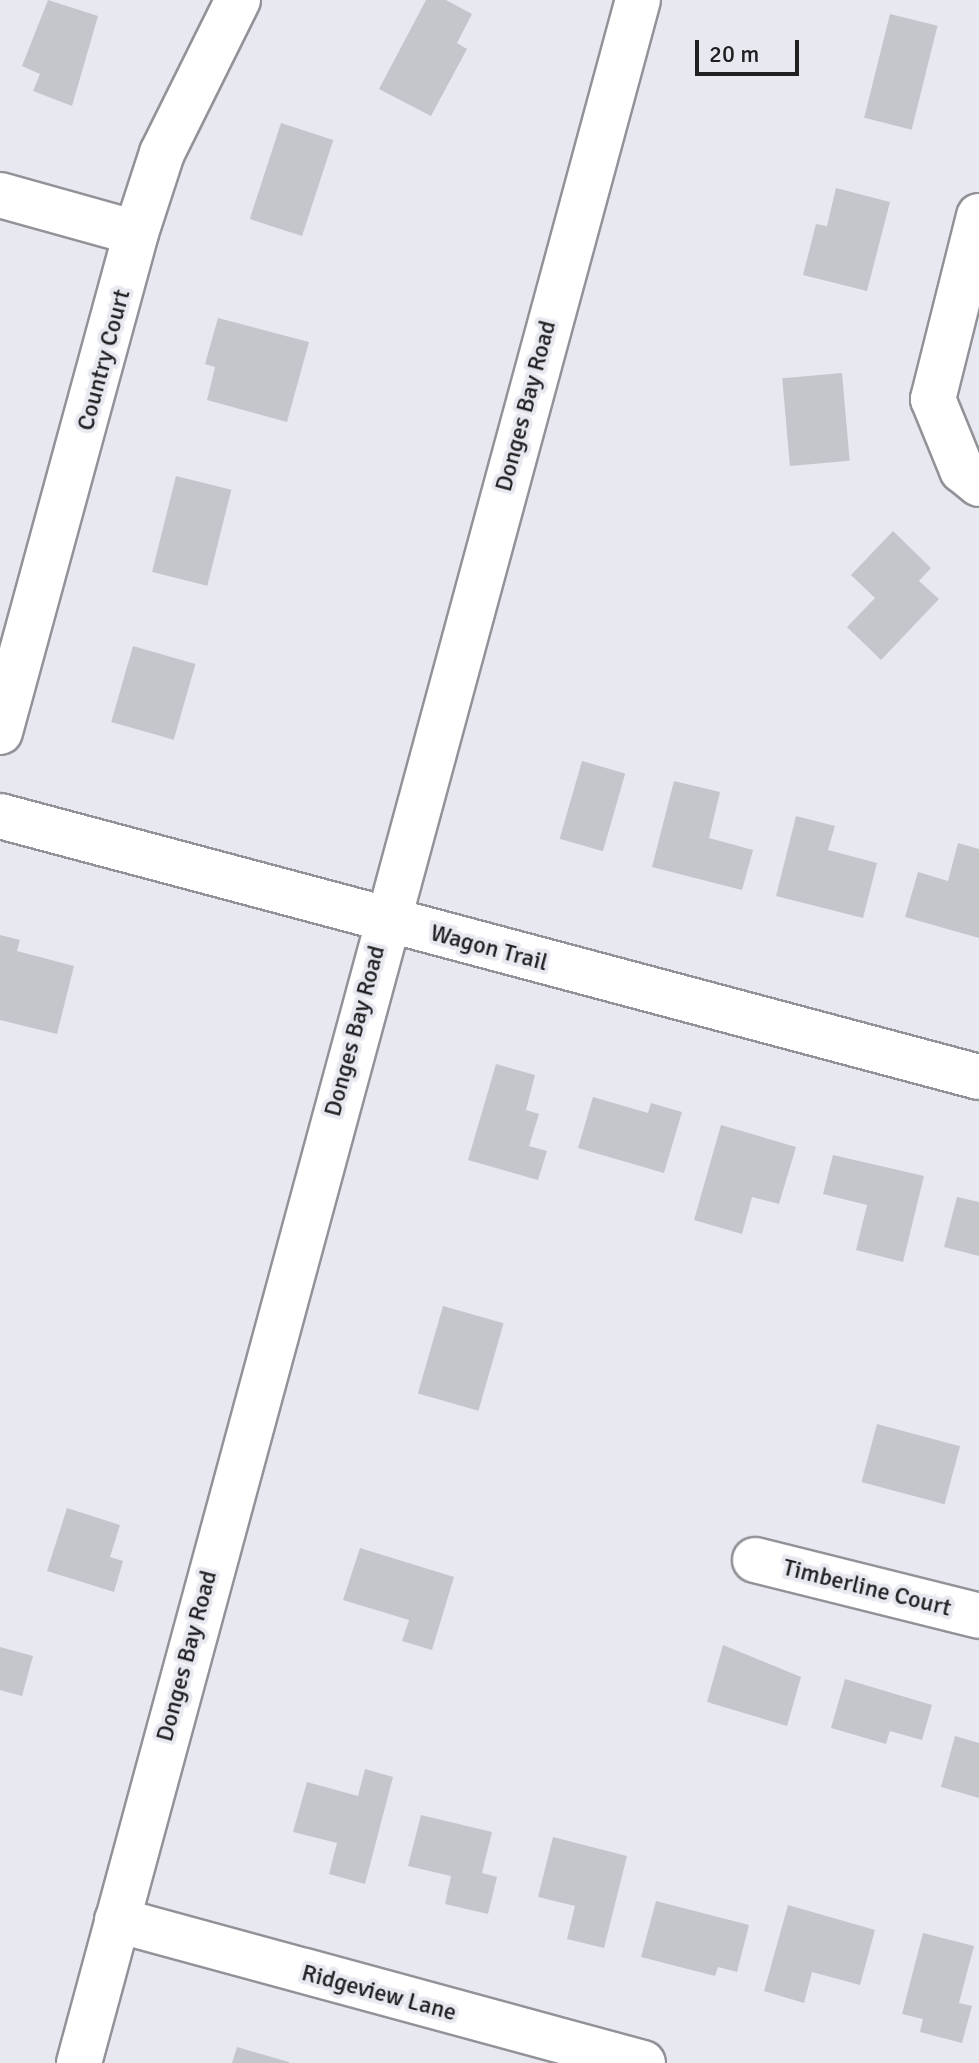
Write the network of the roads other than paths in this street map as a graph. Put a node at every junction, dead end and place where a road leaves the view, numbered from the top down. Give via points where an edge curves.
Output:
1 (238, 0) edge
2 (638, 0) edge
3 (0, 195) edge
4 (979, 216) edge
5 (136, 233) junction
6 (979, 484) edge
7 (0, 732) edge
8 (0, 816) edge
9 (385, 919) junction
10 (979, 1077) edge
11 (755, 1560) dead end
12 (979, 1616) edge
13 (117, 1920) junction
14 (589, 2056) edge
15 (79, 2063) edge
16 (643, 2063) edge

1 - 5 street, Country Court via 162,153
2 - 9 street, Donges Bay Road
3 - 5 street
4 - 6 street via 933,399 962,470
5 - 7 street, Country Court
8 - 9 street, Wagon Trail
9 - 10 street, Wagon Trail
9 - 13 street, Donges Bay Road
11 - 12 street, Timberline Court
13 - 14 street, Ridgeview Lane
13 - 15 street, Donges Bay Road
14 - 16 street, Ridgeview Lane

